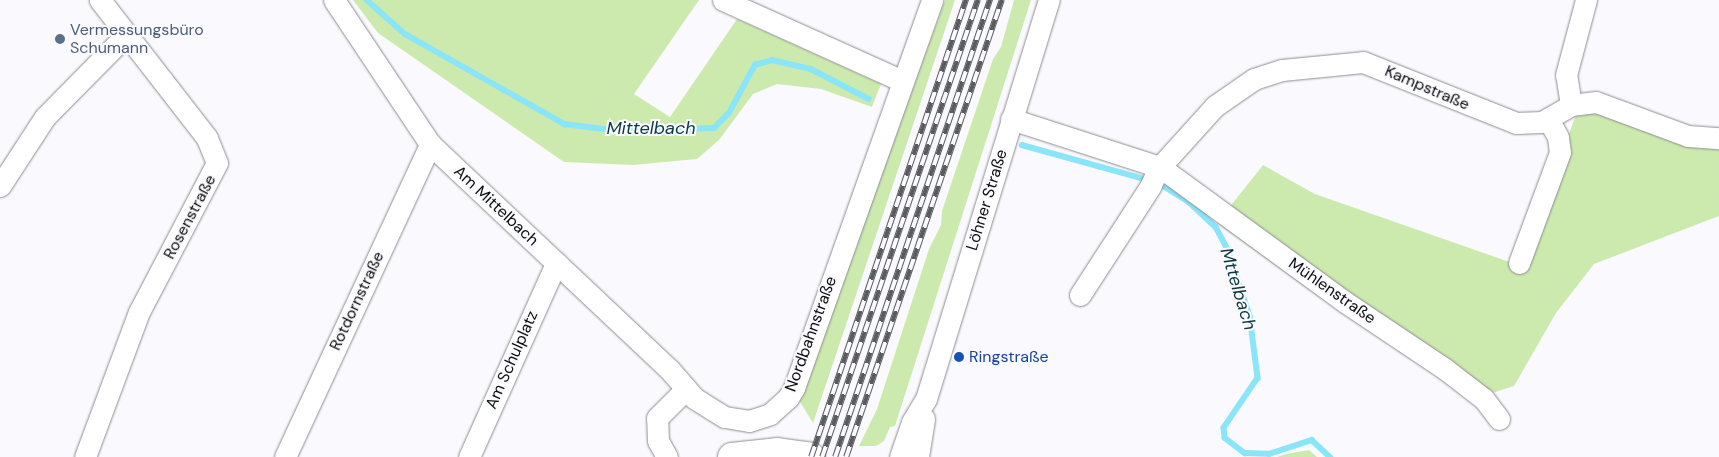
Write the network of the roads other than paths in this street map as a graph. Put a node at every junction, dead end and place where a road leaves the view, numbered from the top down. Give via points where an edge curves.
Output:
1 (100, 0) edge
2 (334, 0) edge
3 (723, 0) edge
4 (932, 0) edge
5 (1049, 0) edge
6 (1586, 0) edge
7 (125, 36) junction
8 (902, 80) junction
9 (1571, 105) junction
10 (1011, 118) junction
11 (1548, 119) junction
12 (1719, 138) edge
13 (430, 144) junction
14 (1156, 175) junction
15 (0, 186) edge
16 (556, 263) junction
17 (1519, 263) dead end
18 (1080, 295) dead end
19 (686, 389) junction
20 (926, 400) junction
21 (1499, 419) dead end
22 (85, 457) edge
23 (285, 457) edge
24 (469, 457) edge
25 (667, 457) edge
26 (732, 457) edge
27 (811, 457) edge
28 (900, 457) edge
29 (918, 457) edge

1 - 7 street, Rosenstraße
2 - 13 street, Am Mittelbach
3 - 8 street
4 - 8 street, Nordbahnstraße
5 - 10 street, Löhner Straße
6 - 9 street via 1566,75
7 - 15 street via 45,117
7 - 22 street, Rosenstraße via 207,138 218,163 139,312
8 - 19 street, Nordbahnstraße via 788,398 759,419 737,421 705,407
9 - 11 street, Kampstraße
9 - 12 street, Kampstraße via 1596,102 1688,136
10 - 14 street, Mühlenstraße
10 - 20 street, Löhner Straße
11 - 14 street, Kampstraße via 1516,123 1496,117 1363,62 1321,64 1254,78 1215,106
11 - 17 street via 1558,138 1560,152
13 - 16 street, Am Mittelbach
13 - 23 street, Rotdornstraße
14 - 18 street
14 - 21 street, Mühlenstraße via 1445,369 1484,399
16 - 19 street, Am Mittelbach
16 - 24 street, Am Schulplatz
19 - 25 street via 657,418 658,441
20 - 28 street, Löhner Straße via 912,422
20 - 29 street, Löhner Straße
26 - 27 street via 761,452

